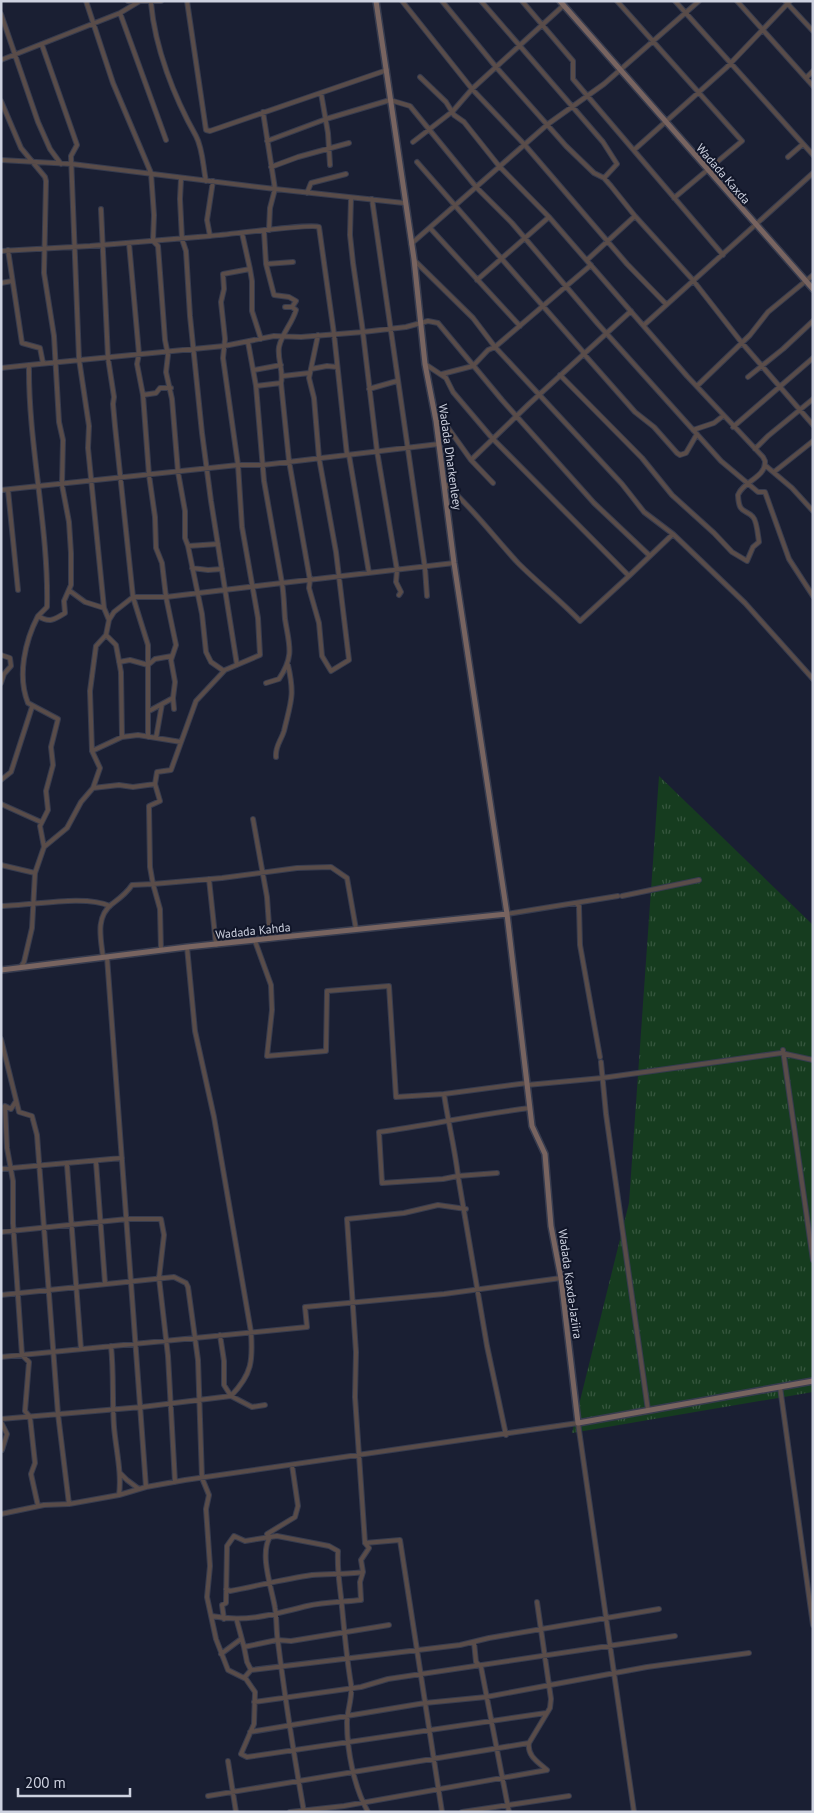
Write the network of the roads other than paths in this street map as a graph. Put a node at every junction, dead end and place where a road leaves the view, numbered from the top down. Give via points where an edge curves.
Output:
1 (86, 1) edge
2 (128, 1) edge
3 (161, 1) edge
4 (187, 1) edge
5 (376, 1) edge
6 (402, 1) edge
7 (442, 1) edge
8 (481, 1) edge
9 (522, 1) edge
10 (617, 1) edge
11 (675, 1) edge
12 (699, 1) edge
13 (737, 1) edge
14 (140, 2) edge
15 (787, 2) edge
16 (151, 3) junction
17 (562, 3) edge
18 (685, 12) junction
19 (120, 13) junction
20 (1, 14) edge
21 (93, 24) junction
22 (543, 25) junction
23 (762, 30) junction
24 (813, 31) edge
25 (654, 43) junction
26 (42, 45) junction
27 (521, 46) junction
28 (15, 55) junction
29 (1, 60) edge
30 (730, 62) junction
31 (496, 67) junction
32 (387, 70) junction
33 (621, 70) junction
34 (813, 71) edge
35 (420, 77) dead end
36 (806, 78) junction
37 (813, 86) edge
38 (472, 89) junction
39 (700, 92) junction
40 (320, 93) junction
41 (588, 96) junction
42 (390, 100) junction
43 (1, 101) edge
44 (570, 107) junction
45 (453, 111) junction
46 (264, 112) junction
47 (326, 119) junction
48 (666, 123) junction
49 (548, 124) junction
50 (427, 129) junction
51 (166, 140) dead end
52 (267, 141) junction
53 (413, 142) dead end
54 (349, 143) dead end
55 (524, 144) junction
56 (803, 144) junction
57 (330, 148) junction
58 (634, 150) junction
59 (813, 155) edge
60 (788, 157) dead end
61 (1, 160) edge
62 (34, 162) junction
63 (417, 162) dead end
64 (61, 164) junction
65 (72, 164) junction
66 (330, 165) dead end
67 (271, 166) junction
68 (499, 166) junction
69 (707, 170) junction
70 (151, 173) junction
71 (813, 173) edge
72 (346, 174) dead end
73 (604, 178) junction
74 (182, 179) junction
75 (206, 181) junction
76 (213, 182) junction
77 (477, 188) junction
78 (275, 189) junction
79 (307, 193) junction
80 (351, 198) junction
81 (674, 198) junction
82 (372, 199) junction
83 (404, 202) junction
84 (455, 207) junction
85 (101, 209) dead end
86 (549, 216) junction
87 (635, 216) junction
88 (755, 226) junction
89 (430, 228) junction
90 (266, 230) junction
91 (242, 233) junction
92 (210, 236) junction
93 (524, 238) junction
94 (182, 239) junction
95 (153, 241) junction
96 (609, 242) junction
97 (129, 243) junction
98 (411, 244) junction
99 (102, 245) junction
100 (74, 247) junction
101 (44, 248) junction
102 (1, 250) edge
103 (8, 250) junction
104 (723, 255) junction
105 (500, 258) junction
106 (414, 260) junction
107 (586, 260) junction
108 (293, 262) dead end
109 (266, 264) junction
110 (591, 265) junction
111 (250, 269) junction
112 (813, 275) edge
113 (477, 280) junction
114 (692, 280) junction
115 (12, 281) junction
116 (806, 281) junction
117 (1, 283) edge
118 (566, 285) junction
119 (813, 289) edge
120 (666, 304) junction
121 (544, 305) junction
122 (285, 307) dead end
123 (292, 307) junction
124 (631, 311) junction
125 (813, 321) edge
126 (420, 324) junction
127 (644, 325) junction
128 (520, 326) junction
129 (391, 329) junction
130 (363, 332) junction
131 (606, 333) junction
132 (334, 334) junction
133 (318, 335) junction
134 (282, 336) junction
135 (261, 339) junction
136 (248, 342) junction
137 (742, 343) junction
138 (224, 346) junction
139 (495, 347) junction
140 (194, 349) junction
141 (167, 352) junction
142 (584, 353) junction
143 (139, 354) junction
144 (108, 358) junction
145 (813, 358) edge
146 (79, 359) junction
147 (55, 362) junction
148 (43, 363) junction
149 (425, 364) junction
150 (29, 365) junction
151 (281, 365) junction
152 (473, 366) junction
153 (763, 366) junction
154 (337, 367) junction
155 (1, 368) edge
156 (254, 370) junction
157 (310, 371) junction
158 (442, 374) junction
159 (560, 375) junction
160 (283, 376) junction
161 (748, 377) dead end
162 (397, 382) junction
163 (282, 384) junction
164 (256, 386) junction
165 (697, 386) junction
166 (780, 386) junction
167 (171, 388) junction
168 (369, 389) junction
169 (143, 395) junction
170 (540, 395) junction
171 (813, 399) edge
172 (801, 409) junction
173 (516, 416) junction
174 (724, 416) junction
175 (436, 421) junction
176 (813, 425) edge
177 (733, 427) junction
178 (693, 430) junction
179 (697, 434) junction
180 (492, 438) junction
181 (813, 441) edge
182 (438, 444) junction
183 (406, 449) junction
184 (755, 449) junction
185 (377, 452) junction
186 (348, 455) junction
187 (319, 458) junction
188 (471, 460) junction
189 (289, 461) junction
190 (238, 465) junction
191 (263, 465) junction
192 (766, 466) junction
193 (208, 469) junction
194 (178, 472) junction
195 (774, 472) junction
196 (148, 475) junction
197 (121, 478) junction
198 (92, 482) junction
199 (444, 483) junction
200 (493, 483) dead end
201 (749, 484) junction
202 (62, 485) junction
203 (37, 487) junction
204 (1, 490) edge
205 (8, 490) junction
206 (813, 501) edge
207 (808, 505) junction
208 (813, 511) edge
209 (673, 534) junction
210 (218, 544) junction
211 (188, 546) junction
212 (650, 556) junction
213 (454, 563) junction
214 (192, 568) junction
215 (425, 568) junction
216 (222, 569) junction
217 (397, 570) junction
218 (369, 573) junction
219 (629, 576) junction
220 (340, 578) junction
221 (310, 580) junction
222 (282, 583) junction
223 (252, 588) junction
224 (18, 590) dead end
225 (226, 590) junction
226 (70, 591) junction
227 (196, 594) junction
228 (399, 595) dead end
229 (427, 596) dead end
230 (813, 596) edge
231 (133, 597) junction
232 (166, 597) junction
233 (104, 608) junction
234 (38, 616) junction
235 (109, 620) junction
236 (106, 635) junction
237 (1, 655) edge
238 (172, 656) junction
239 (119, 662) junction
240 (148, 665) junction
241 (237, 665) junction
242 (288, 665) junction
243 (224, 671) junction
244 (813, 679) edge
245 (1, 683) edge
246 (266, 683) dead end
247 (173, 698) junction
248 (162, 704) junction
249 (32, 707) junction
250 (174, 709) dead end
251 (149, 711) junction
252 (122, 737) junction
253 (148, 737) junction
254 (156, 738) junction
255 (181, 742) junction
256 (92, 752) junction
257 (276, 757) dead end
258 (1, 780) edge
259 (154, 784) junction
260 (93, 788) junction
261 (1, 804) edge
262 (254, 819) dead end
263 (41, 822) junction
264 (44, 847) junction
265 (1, 865) edge
266 (35, 873) junction
267 (263, 873) junction
268 (209, 879) junction
269 (699, 880) dead end
270 (153, 884) junction
271 (576, 902) junction
272 (34, 905) junction
273 (1, 906) edge
274 (110, 906) junction
275 (507, 914) junction
276 (356, 929) junction
277 (270, 939) junction
278 (256, 941) junction
279 (216, 945) junction
280 (187, 947) junction
281 (161, 950) junction
282 (105, 957) junction
283 (20, 969) junction
284 (1, 970) edge
285 (1, 1039) edge
286 (783, 1050) dead end
287 (784, 1056) junction
288 (600, 1057) dead end
289 (813, 1060) edge
290 (601, 1062) dead end
291 (602, 1078) junction
292 (527, 1084) junction
293 (444, 1094) junction
294 (16, 1101) junction
295 (3, 1106) edge
296 (530, 1108) junction
297 (448, 1122) junction
298 (122, 1158) junction
299 (96, 1162) junction
300 (67, 1164) junction
301 (40, 1167) junction
302 (11, 1168) junction
303 (1, 1169) edge
304 (497, 1173) dead end
305 (458, 1176) junction
306 (466, 1209) junction
307 (127, 1218) junction
308 (102, 1222) junction
309 (70, 1224) junction
310 (44, 1227) junction
311 (15, 1231) junction
312 (1, 1232) edge
313 (813, 1260) edge
314 (159, 1278) junction
315 (561, 1278) junction
316 (131, 1280) junction
317 (105, 1283) junction
318 (76, 1287) junction
319 (478, 1288) junction
320 (48, 1290) junction
321 (17, 1294) junction
322 (1, 1295) edge
323 (352, 1303) junction
324 (251, 1332) junction
325 (220, 1335) junction
326 (194, 1338) junction
327 (166, 1341) junction
328 (136, 1344) junction
329 (111, 1346) junction
330 (81, 1349) junction
331 (53, 1352) junction
332 (22, 1355) junction
333 (1, 1357) edge
334 (813, 1381) edge
335 (780, 1388) junction
336 (231, 1396) junction
337 (200, 1399) junction
338 (171, 1404) junction
339 (265, 1406) dead end
340 (142, 1407) junction
341 (113, 1409) junction
342 (648, 1410) junction
343 (58, 1414) junction
344 (30, 1416) junction
345 (1, 1420) edge
346 (578, 1423) junction
347 (506, 1435) junction
348 (2, 1450) edge
349 (360, 1456) junction
350 (292, 1465) junction
351 (120, 1473) junction
352 (202, 1478) junction
353 (175, 1482) junction
354 (146, 1487) junction
355 (139, 1489) junction
356 (119, 1495) junction
357 (69, 1504) junction
358 (38, 1506) junction
359 (1, 1514) edge
360 (270, 1537) junction
361 (365, 1543) junction
362 (363, 1572) junction
363 (337, 1574) junction
364 (269, 1583) junction
365 (226, 1589) junction
366 (341, 1602) junction
367 (537, 1602) dead end
368 (659, 1610) dead end
369 (276, 1615) junction
370 (212, 1616) junction
371 (608, 1618) junction
372 (224, 1619) junction
373 (237, 1621) junction
374 (390, 1625) dead end
375 (813, 1625) edge
376 (541, 1629) junction
377 (344, 1632) junction
378 (675, 1636) dead end
379 (241, 1638) junction
380 (277, 1640) junction
381 (474, 1642) junction
382 (611, 1646) junction
383 (244, 1647) junction
384 (416, 1651) junction
385 (749, 1653) dead end
386 (221, 1654) junction
387 (545, 1656) junction
388 (346, 1660) junction
389 (479, 1665) junction
390 (282, 1668) junction
391 (251, 1670) junction
392 (615, 1672) junction
393 (420, 1674) junction
394 (244, 1678) junction
395 (549, 1684) junction
396 (351, 1687) junction
397 (286, 1696) junction
398 (486, 1697) junction
399 (254, 1702) junction
400 (425, 1703) junction
401 (546, 1713) junction
402 (348, 1715) junction
403 (491, 1721) junction
404 (289, 1725) junction
405 (429, 1730) junction
406 (250, 1732) junction
407 (348, 1742) junction
408 (530, 1743) junction
409 (496, 1748) junction
410 (293, 1751) junction
411 (434, 1758) junction
412 (228, 1761) dead end
413 (355, 1773) junction
414 (502, 1778) junction
415 (298, 1780) junction
416 (438, 1788) junction
417 (234, 1792) junction
418 (208, 1796) dead end
419 (569, 1796) dead end
420 (363, 1802) junction
421 (508, 1805) junction
422 (304, 1810) edge
423 (236, 1812) edge
424 (290, 1812) edge
425 (368, 1812) edge
426 (442, 1812) edge
427 (462, 1812) edge
428 (509, 1812) edge
429 (634, 1812) edge

1 - 21 street
2 - 14 street
3 - 16 street
4 - 46 street via 206,130
5 - 32 main road, Wadada Dharkenleey
6 - 38 street
7 - 31 street
8 - 27 street
9 - 22 street
10 - 25 street
11 - 18 street
12 - 18 street
13 - 23 street
14 - 16 street
14 - 19 street
15 - 23 street
15 - 24 street
16 - 75 street via 167,69 196,136
17 - 22 street
17 - 33 main road, Wadada Kaxda
18 - 25 street
18 - 30 street
19 - 21 street
19 - 51 street
20 - 28 street
21 - 26 street
21 - 70 street via 113,83
22 - 27 street
22 - 41 street via 573,61 572,76
23 - 30 street
23 - 36 street
25 - 33 street
25 - 39 street
26 - 28 street
26 - 65 street via 77,145 71,156
27 - 31 street
27 - 44 street
28 - 29 street
28 - 64 street via 38,122 50,150
30 - 39 street
30 - 56 street
31 - 38 street
31 - 49 street
32 - 40 street
32 - 42 main road, Wadada Dharkenleey
33 - 41 street
33 - 48 main road, Wadada Kaxda
34 - 36 street
35 - 45 street
36 - 37 street
38 - 45 street
38 - 55 street
39 - 48 street
39 - 69 street via 742,141
40 - 46 street
40 - 47 street
41 - 44 street
41 - 58 street
42 - 47 street
42 - 50 street via 410,106
42 - 83 main road, Wadada Dharkenleey
43 - 62 street via 20,148
44 - 49 street
44 - 73 street via 603,142 617,164
45 - 50 street
45 - 68 street
46 - 52 street
47 - 52 street
47 - 57 street
48 - 58 street
48 - 69 main road, Wadada Kaxda
49 - 55 street
49 - 73 street via 594,174
50 - 53 street
50 - 77 street
52 - 67 street
54 - 57 street
55 - 68 street
55 - 96 street
56 - 59 street
56 - 60 street
57 - 66 street
57 - 67 street
58 - 81 street
61 - 62 street
62 - 64 street
62 - 101 street via 46,181
63 - 84 street
64 - 65 street
65 - 70 street
65 - 100 street
67 - 78 street
68 - 77 street
68 - 86 street
69 - 81 street
69 - 88 main road, Wadada Kaxda
70 - 74 street
70 - 95 street
71 - 88 street
72 - 79 street via 311,183
73 - 87 street
74 - 75 street
74 - 94 street
75 - 76 street
76 - 78 street
76 - 92 street via 207,220
77 - 84 street
77 - 93 street
78 - 79 street
78 - 90 street
79 - 80 street
80 - 82 street
80 - 130 street via 350,235
81 - 104 street
82 - 83 street
82 - 129 street
83 - 98 main road, Wadada Dharkenleey
84 - 89 street
84 - 105 street
85 - 99 street
86 - 93 street
86 - 107 street
87 - 96 street
87 - 114 street
88 - 104 street
88 - 116 main road, Wadada Kaxda
89 - 98 street
89 - 113 street
90 - 91 street
90 - 109 street
90 - 132 street via 310,225 319,227
91 - 92 street
91 - 111 street
92 - 94 street
93 - 105 street
93 - 118 street
94 - 95 street
94 - 140 street via 186,251
95 - 97 street
95 - 141 street via 158,246
96 - 107 street
96 - 120 street
97 - 99 street
97 - 143 street
98 - 106 main road, Wadada Dharkenleey
99 - 100 street
99 - 144 street
100 - 101 street
100 - 146 street
101 - 103 street
101 - 147 street
102 - 103 street
103 - 115 street
104 - 114 street
105 - 113 street
105 - 121 street
106 - 126 main road, Wadada Dharkenleey
106 - 139 street via 474,318
107 - 110 street
108 - 109 street
109 - 123 street via 274,295 293,299 296,301
110 - 118 street
110 - 124 street
111 - 135 street via 252,311
111 - 138 street via 223,274
112 - 116 street
113 - 128 street
114 - 120 street
114 - 137 street
115 - 117 street
115 - 148 street via 22,343 40,348
116 - 119 main road, Wadada Kaxda
116 - 137 street via 768,312
118 - 121 street
118 - 131 street
120 - 127 street
121 - 128 street
121 - 142 street
122 - 123 street
123 - 134 street via 295,314
124 - 127 street
124 - 131 street
125 - 153 street
126 - 129 street
126 - 149 main road, Wadada Dharkenleey
126 - 152 street via 438,322
127 - 165 street
128 - 139 street
129 - 130 street
129 - 162 street
130 - 132 street
130 - 168 street
131 - 142 street
131 - 178 street
132 - 133 street
132 - 154 street
133 - 134 street
133 - 157 street
134 - 135 street
134 - 151 street via 278,353
135 - 136 street
136 - 138 street
136 - 156 street
137 - 153 street
137 - 165 street
138 - 140 street
138 - 190 street
139 - 152 street
139 - 170 street
140 - 141 street
140 - 193 street
141 - 143 street
141 - 167 street via 166,372
142 - 159 street
142 - 179 street via 635,412 654,427 677,453 686,454
143 - 144 street
143 - 169 street
144 - 146 street
144 - 197 street
145 - 166 street
146 - 147 street
146 - 198 street via 89,426
147 - 148 street
147 - 202 street via 63,440
148 - 150 street
149 - 158 street
149 - 175 main road, Wadada Dharkenleey
150 - 155 street
150 - 203 street
151 - 156 street
151 - 160 street
152 - 158 street
152 - 173 street
153 - 161 street
153 - 166 street
154 - 157 street
154 - 186 street
156 - 164 street
157 - 160 street
157 - 187 street
158 - 180 street
159 - 170 street
159 - 201 street via 642,458 672,495 732,552 747,561 759,542 754,518 745,513 738,503 740,491
160 - 163 street
162 - 168 street
162 - 183 street
163 - 164 street
163 - 189 street
164 - 191 street
165 - 174 street
166 - 172 street
166 - 177 street
167 - 169 street via 160,388 156,393
167 - 194 street
168 - 185 street
169 - 196 street
170 - 173 street
170 - 209 street via 644,512
171 - 172 street
172 - 176 street
172 - 184 street
173 - 180 street
173 - 212 street via 594,503
174 - 177 street
174 - 178 street
175 - 182 main road, Wadada Dharkenleey
175 - 188 street via 446,425
177 - 184 street
178 - 179 street
179 - 201 street via 721,461
180 - 188 street
180 - 219 street
181 - 195 street
182 - 183 street
182 - 199 main road, Wadada Dharkenleey
183 - 185 street
183 - 215 street
184 - 192 street
185 - 186 street
185 - 217 street
186 - 187 street
186 - 218 street
187 - 189 street
187 - 220 street
188 - 200 street
189 - 191 street
189 - 221 street
190 - 191 street
190 - 193 street
190 - 223 street via 240,510
191 - 222 street via 266,500
192 - 195 street
192 - 201 street
193 - 194 street
193 - 210 street
194 - 196 street
194 - 211 street
195 - 207 street
196 - 197 street
196 - 232 street via 156,548 162,563
197 - 198 street
197 - 231 street
198 - 202 street
198 - 233 street
199 - 213 main road, Wadada Dharkenleey
199 - 219 street via 519,564 580,622
201 - 230 street via 758,492 765,492 788,558
202 - 203 street
202 - 226 street via 69,522
203 - 205 street
203 - 234 street via 48,587 47,608
204 - 205 street
205 - 224 street
206 - 207 street
207 - 208 street
209 - 212 street
209 - 244 street via 745,603
210 - 211 street
210 - 216 street
211 - 214 street
212 - 219 street
213 - 215 street
213 - 275 main road, Wadada Dharkenleey
214 - 216 street
214 - 227 street
215 - 217 street
215 - 229 street
216 - 225 street
217 - 218 street
217 - 228 street
218 - 220 street
220 - 221 street
220 - 221 street via 349,660 331,671 322,656
221 - 222 street
222 - 223 street
222 - 242 street via 291,641
223 - 225 street
223 - 241 street via 260,654
225 - 227 street
225 - 241 street
226 - 233 street via 85,602
226 - 234 street via 64,601 64,613 56,620 46,621
227 - 232 street
227 - 243 street via 202,614 206,652 211,662
231 - 232 street
231 - 235 street
231 - 240 street via 148,645
232 - 238 street via 176,644
233 - 235 street
234 - 249 street via 30,630 23,661 25,697
235 - 236 street
236 - 239 street via 116,645
236 - 256 street via 96,646 93,660 90,691
237 - 245 street via 10,658 11,666
238 - 240 street via 156,659
238 - 247 street
239 - 240 street via 130,660
239 - 252 street
240 - 251 street
241 - 243 street
242 - 246 street via 279,679
242 - 257 street via 294,688
243 - 255 street via 196,700
247 - 248 street
247 - 250 street
248 - 251 street
248 - 254 street
249 - 258 street via 11,772
249 - 263 street via 58,719 51,747 53,765 46,791 48,810
251 - 253 street
252 - 253 street
252 - 256 street
253 - 254 street
254 - 255 street
255 - 259 street via 171,770 157,772
256 - 260 street via 100,768
259 - 260 street
259 - 270 street via 160,801 148,806
260 - 264 street via 67,828
261 - 263 street
262 - 267 street
263 - 264 street via 40,835
264 - 266 street
265 - 266 street
266 - 272 street
267 - 268 street
267 - 276 street via 331,867 347,878
267 - 277 street
268 - 270 street
268 - 279 street
269 - 271 street
270 - 274 street via 132,885
270 - 281 street via 160,909
271 - 275 street
271 - 288 street via 579,906 580,945
272 - 273 street
272 - 274 street via 86,901
272 - 283 street via 32,928
274 - 282 street via 99,926
275 - 276 main road, Wadada Kahda
275 - 292 main road, Wadada Kaxda-Jaziira
276 - 277 main road, Wadada Kahda
277 - 278 main road, Wadada Kahda
278 - 279 main road, Wadada Kahda
278 - 293 street via 271,985 267,1056 326,1051 327,991 389,986 396,1097
279 - 280 main road, Wadada Kahda
280 - 281 main road, Wadada Kahda
280 - 324 street via 195,1031 214,1117
281 - 282 main road, Wadada Kahda
282 - 283 main road, Wadada Kahda
282 - 298 street
283 - 284 main road, Wadada Kahda
285 - 294 street
286 - 287 street
287 - 289 street
287 - 291 street via 781,1053
287 - 313 street
290 - 291 street
291 - 292 street
291 - 342 street
292 - 293 street
292 - 296 main road, Wadada Kaxda-Jaziira
293 - 297 street
294 - 295 street via 11,1108
294 - 301 street via 19,1112 32,1116 35,1124
295 - 302 street
296 - 297 street
296 - 315 main road, Wadada Kaxda-Jaziira via 532,1126 545,1154 551,1226
297 - 305 street
297 - 305 street via 379,1132 382,1183 443,1180
298 - 299 street
298 - 307 street
299 - 300 street
299 - 308 street
300 - 301 street
300 - 309 street
301 - 302 street
301 - 310 street
302 - 303 street
302 - 311 street
304 - 305 street
305 - 306 street
306 - 319 street
306 - 323 street via 438,1205 404,1213 347,1219
307 - 308 street
307 - 314 street via 161,1219 164,1235
307 - 316 street
308 - 309 street
308 - 317 street
309 - 310 street
309 - 318 street
310 - 311 street
310 - 320 street
311 - 312 street
311 - 321 street
314 - 316 street
314 - 326 street via 174,1277 186,1283 193,1312
314 - 327 street
315 - 319 street
315 - 346 main road, Wadada Kaxda-Jaziira
316 - 317 street
316 - 328 street
317 - 318 street
318 - 320 street
318 - 330 street
319 - 323 street
319 - 347 street
320 - 321 street
320 - 331 street
321 - 322 street
321 - 332 street
323 - 324 street via 305,1308 307,1327
323 - 349 street
324 - 325 street
324 - 336 street via 253,1352 249,1374
325 - 326 street
325 - 336 street via 224,1385
326 - 327 street
326 - 337 street
327 - 328 street
327 - 338 street
328 - 329 street
328 - 340 street
329 - 330 street
329 - 341 street
330 - 331 street
331 - 332 street
331 - 343 street
332 - 333 street
332 - 344 street via 29,1362 25,1410
334 - 335 main road
335 - 342 main road
335 - 375 street
336 - 337 street
336 - 339 street via 252,1407
337 - 338 street
337 - 352 street
338 - 340 street
338 - 353 street
340 - 341 street
340 - 354 street
341 - 343 street
341 - 351 street
342 - 346 main road
343 - 344 street
343 - 357 street
344 - 345 street
344 - 358 street via 35,1463 31,1474
345 - 348 street via 7,1434
346 - 347 street
346 - 371 street
347 - 349 street
349 - 350 street
349 - 361 street
350 - 352 street
350 - 360 street via 298,1506 295,1517 267,1534
351 - 355 street
351 - 356 street
352 - 353 street
352 - 370 street via 209,1495 206,1509 210,1566 207,1597
353 - 354 street
354 - 355 street
355 - 356 street
356 - 357 street
357 - 358 street
358 - 359 street
360 - 363 street via 329,1546 338,1551
360 - 364 street via 267,1541
360 - 365 street via 245,1541 234,1536 226,1553
361 - 362 street via 369,1548 361,1560
361 - 384 street via 400,1540
362 - 363 street
362 - 366 street via 361,1600
363 - 364 street
363 - 366 street
364 - 365 street via 230,1591
364 - 369 street
365 - 372 street via 226,1603 222,1605
366 - 369 street via 308,1606
366 - 377 street
367 - 376 street
368 - 371 street
369 - 373 street
369 - 380 street
370 - 372 street
370 - 386 street
371 - 376 street
371 - 382 street
372 - 373 street
373 - 379 street
374 - 377 street
376 - 381 street
376 - 387 street
377 - 380 street via 291,1641
377 - 388 street
378 - 382 street
379 - 383 street
379 - 386 street
380 - 383 street
380 - 390 street
381 - 384 street
381 - 389 street
382 - 387 street
382 - 392 street
383 - 391 street
384 - 388 street
384 - 393 street
385 - 392 street
386 - 394 street via 228,1670
387 - 389 street
387 - 395 street
388 - 390 street
388 - 396 street
389 - 393 street
389 - 398 street
390 - 391 street
390 - 397 street
391 - 394 street
392 - 395 street
392 - 429 street
393 - 396 street
393 - 400 street
394 - 399 street via 253,1686
395 - 398 street
395 - 401 street via 550,1708
396 - 397 street
396 - 402 street
397 - 399 street
397 - 404 street
398 - 400 street
398 - 403 street
399 - 406 street via 254,1724
400 - 402 street
400 - 405 street
401 - 403 street
401 - 408 street
402 - 404 street
402 - 407 street
403 - 405 street
403 - 409 street
404 - 406 street
404 - 410 street
405 - 407 street
405 - 411 street
406 - 410 street via 241,1754 247,1757
407 - 410 street
407 - 413 street
408 - 409 street
408 - 414 street via 528,1750 532,1757 547,1770
409 - 411 street
409 - 414 street
410 - 415 street
411 - 413 street
411 - 416 street
412 - 417 street
413 - 415 street
413 - 420 street
414 - 416 street
414 - 421 street
415 - 417 street
415 - 422 street
416 - 420 street
416 - 426 street
417 - 418 street
417 - 423 street
419 - 421 street
420 - 422 street
420 - 425 street
421 - 427 street
421 - 428 street
422 - 424 street

